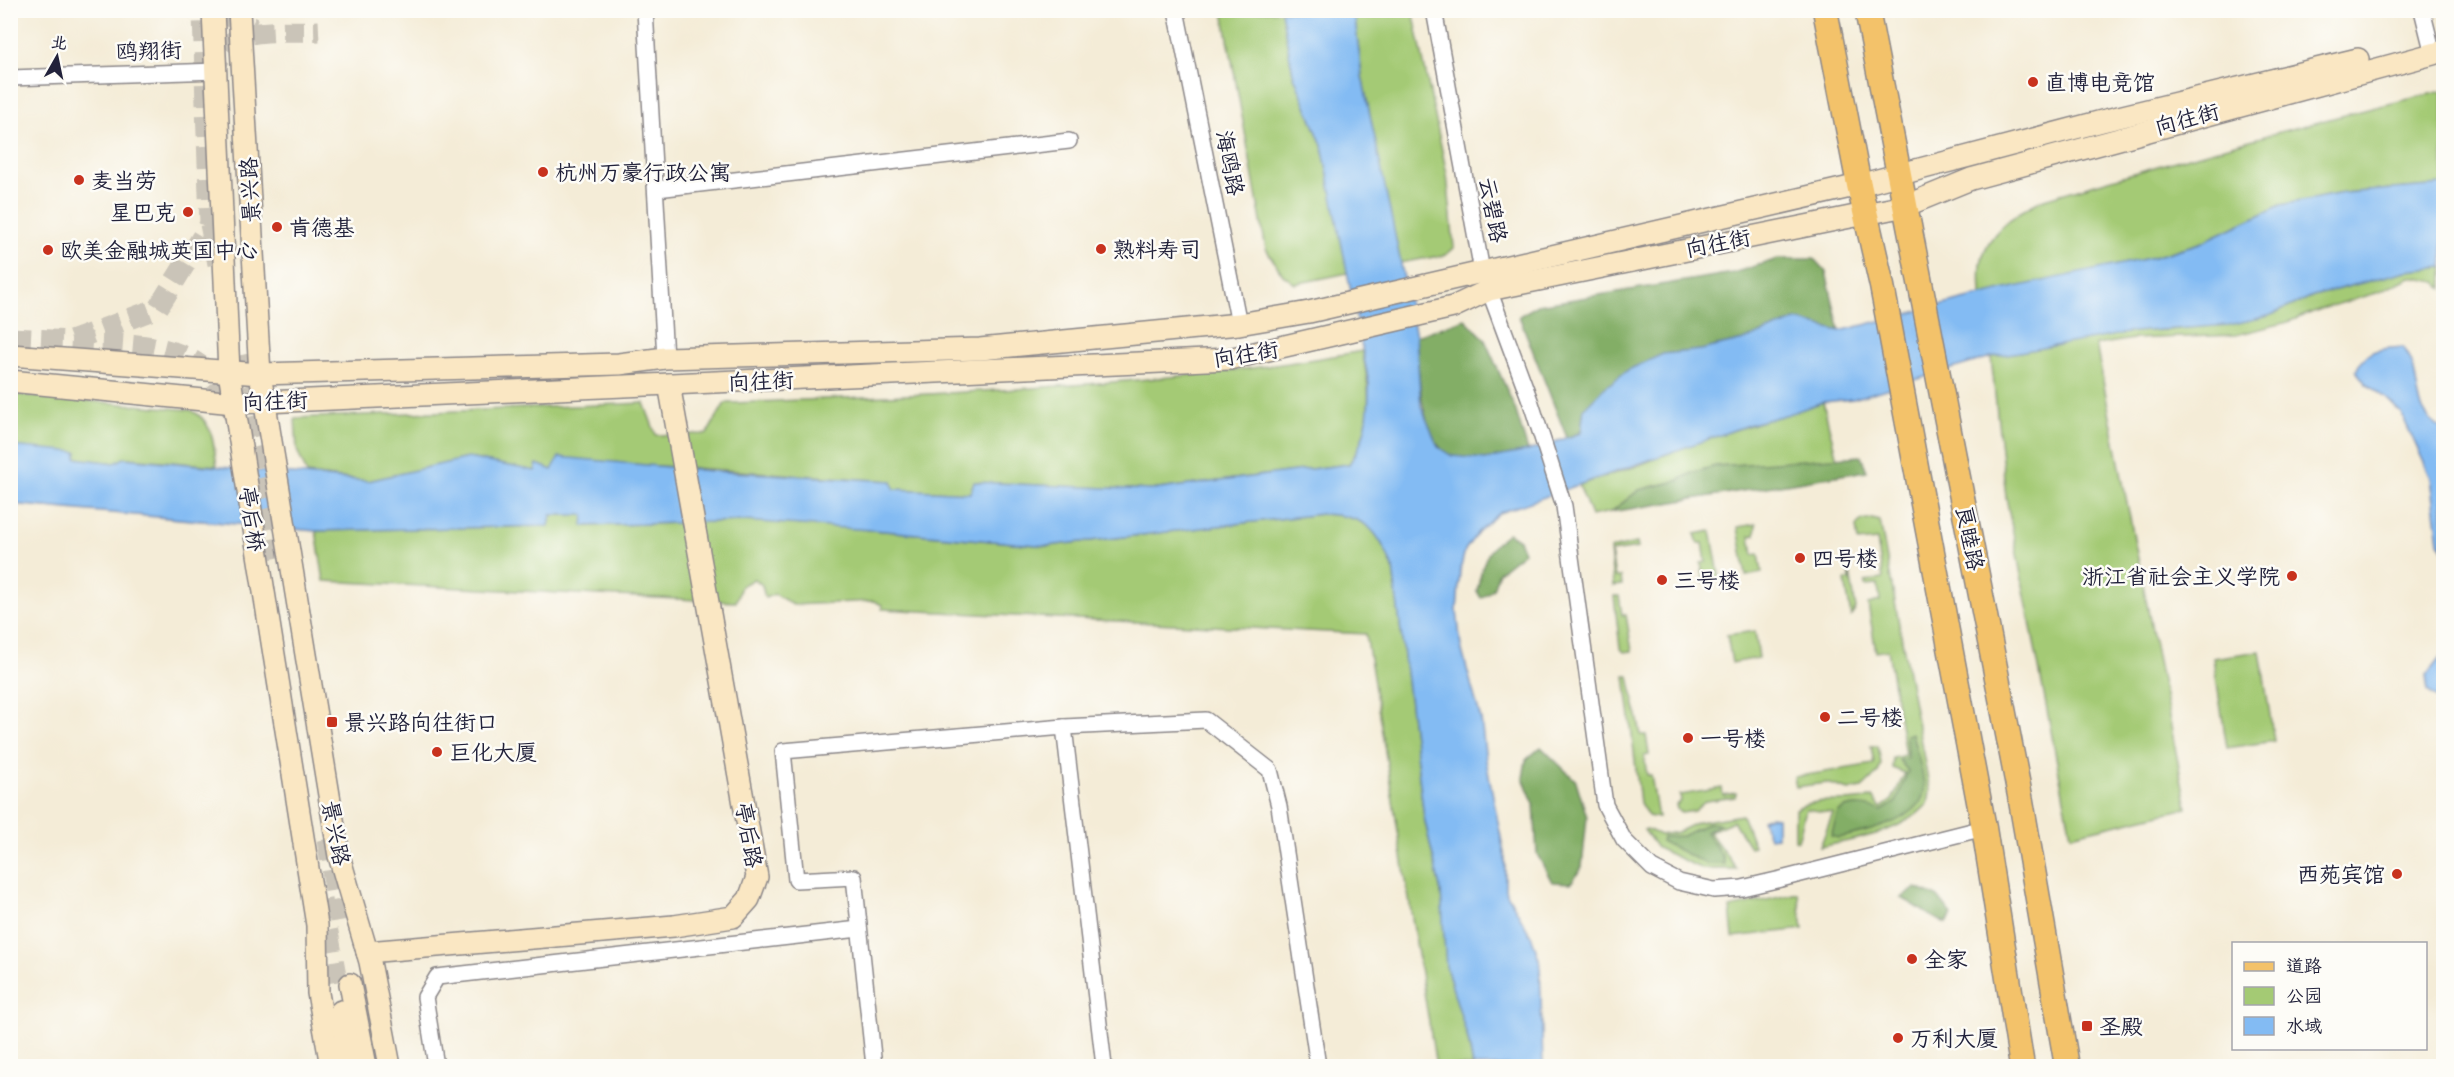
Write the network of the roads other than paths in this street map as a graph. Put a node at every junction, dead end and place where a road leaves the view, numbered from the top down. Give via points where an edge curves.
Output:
1 (213, 10) edge
2 (239, 10) edge
3 (645, 10) edge
4 (1176, 10) edge
5 (1434, 10) edge
6 (1825, 10) edge
7 (1868, 10) edge
8 (2422, 10) edge
9 (2439, 44) edge
10 (217, 71) junction
11 (10, 78) edge
12 (1070, 141) dead end
13 (1899, 175) junction
14 (1859, 185) junction
15 (657, 189) junction
16 (1905, 206) junction
17 (1865, 213) junction
18 (1486, 281) junction
19 (1239, 324) junction
20 (10, 355) edge
21 (665, 358) junction
22 (229, 372) junction
23 (260, 374) junction
24 (10, 381) edge
25 (669, 384) junction
26 (265, 402) junction
27 (234, 403) junction
28 (239, 438) joint
29 (271, 441) joint
30 (297, 597) joint
31 (265, 600) joint
32 (1064, 727) junction
33 (1984, 828) junction
34 (859, 928) junction
35 (367, 952) junction
36 (331, 1066) edge
37 (350, 1066) edge
38 (366, 1066) edge
39 (390, 1066) edge
40 (436, 1066) edge
41 (874, 1066) edge
42 (1104, 1066) edge
43 (1318, 1066) edge
44 (2022, 1066) edge
45 (2067, 1066) edge

1 - 10 street, 景兴路
2 - 23 street, 景兴路
3 - 15 street
4 - 19 street, 海鸥路
5 - 18 street, 云碧路
6 - 14 main road, 良睦路
7 - 13 main road, 良睦路
8 - 9 street
9 - 13 street, 向往街 via 2102,121
9 - 16 street, 向往街 via 1971,179
10 - 11 street, 鸥翔街
10 - 22 street, 景兴路
12 - 15 street
13 - 14 street, 向往街
13 - 16 main road, 良睦路
14 - 17 main road, 良睦路
14 - 18 street, 向往街
15 - 21 street
16 - 17 street, 向往街
16 - 45 main road, 良睦路 via 2021,801
17 - 18 street, 向往街
17 - 33 main road, 良睦路
18 - 19 street, 向往街 via 1449,281
18 - 25 street, 向往街 via 1453,307 1229,359
18 - 33 street, 云碧路 via 1564,506 1605,805 1624,840 1652,868 1679,882 1714,890 1742,888
19 - 21 street, 向往街 via 980,349
20 - 22 street, 向往街
21 - 23 street, 向往街 via 619,364
22 - 23 street, 向往街
22 - 27 street, 景兴路
23 - 26 street, 景兴路
24 - 27 street, 向往街
25 - 26 street, 向往街
25 - 35 street, 亭后路 via 757,878 749,899 733,917 674,926
26 - 27 street, 向往街
26 - 29 street, 景兴路
27 - 28 street, 景兴路
28 - 31 street, 亭后桥
29 - 30 street, 亭后桥
30 - 35 street, 景兴路 via 339,856
31 - 36 street, 景兴路 via 317,925 318,993
32 - 34 street via 783,751 796,880 854,877
32 - 42 street
32 - 43 street via 1206,720 1270,770 1279,806
33 - 44 main road, 良睦路
34 - 40 street via 437,977 425,997
34 - 41 street
35 - 39 street, 景兴路
37 - 38 street via 344,985

